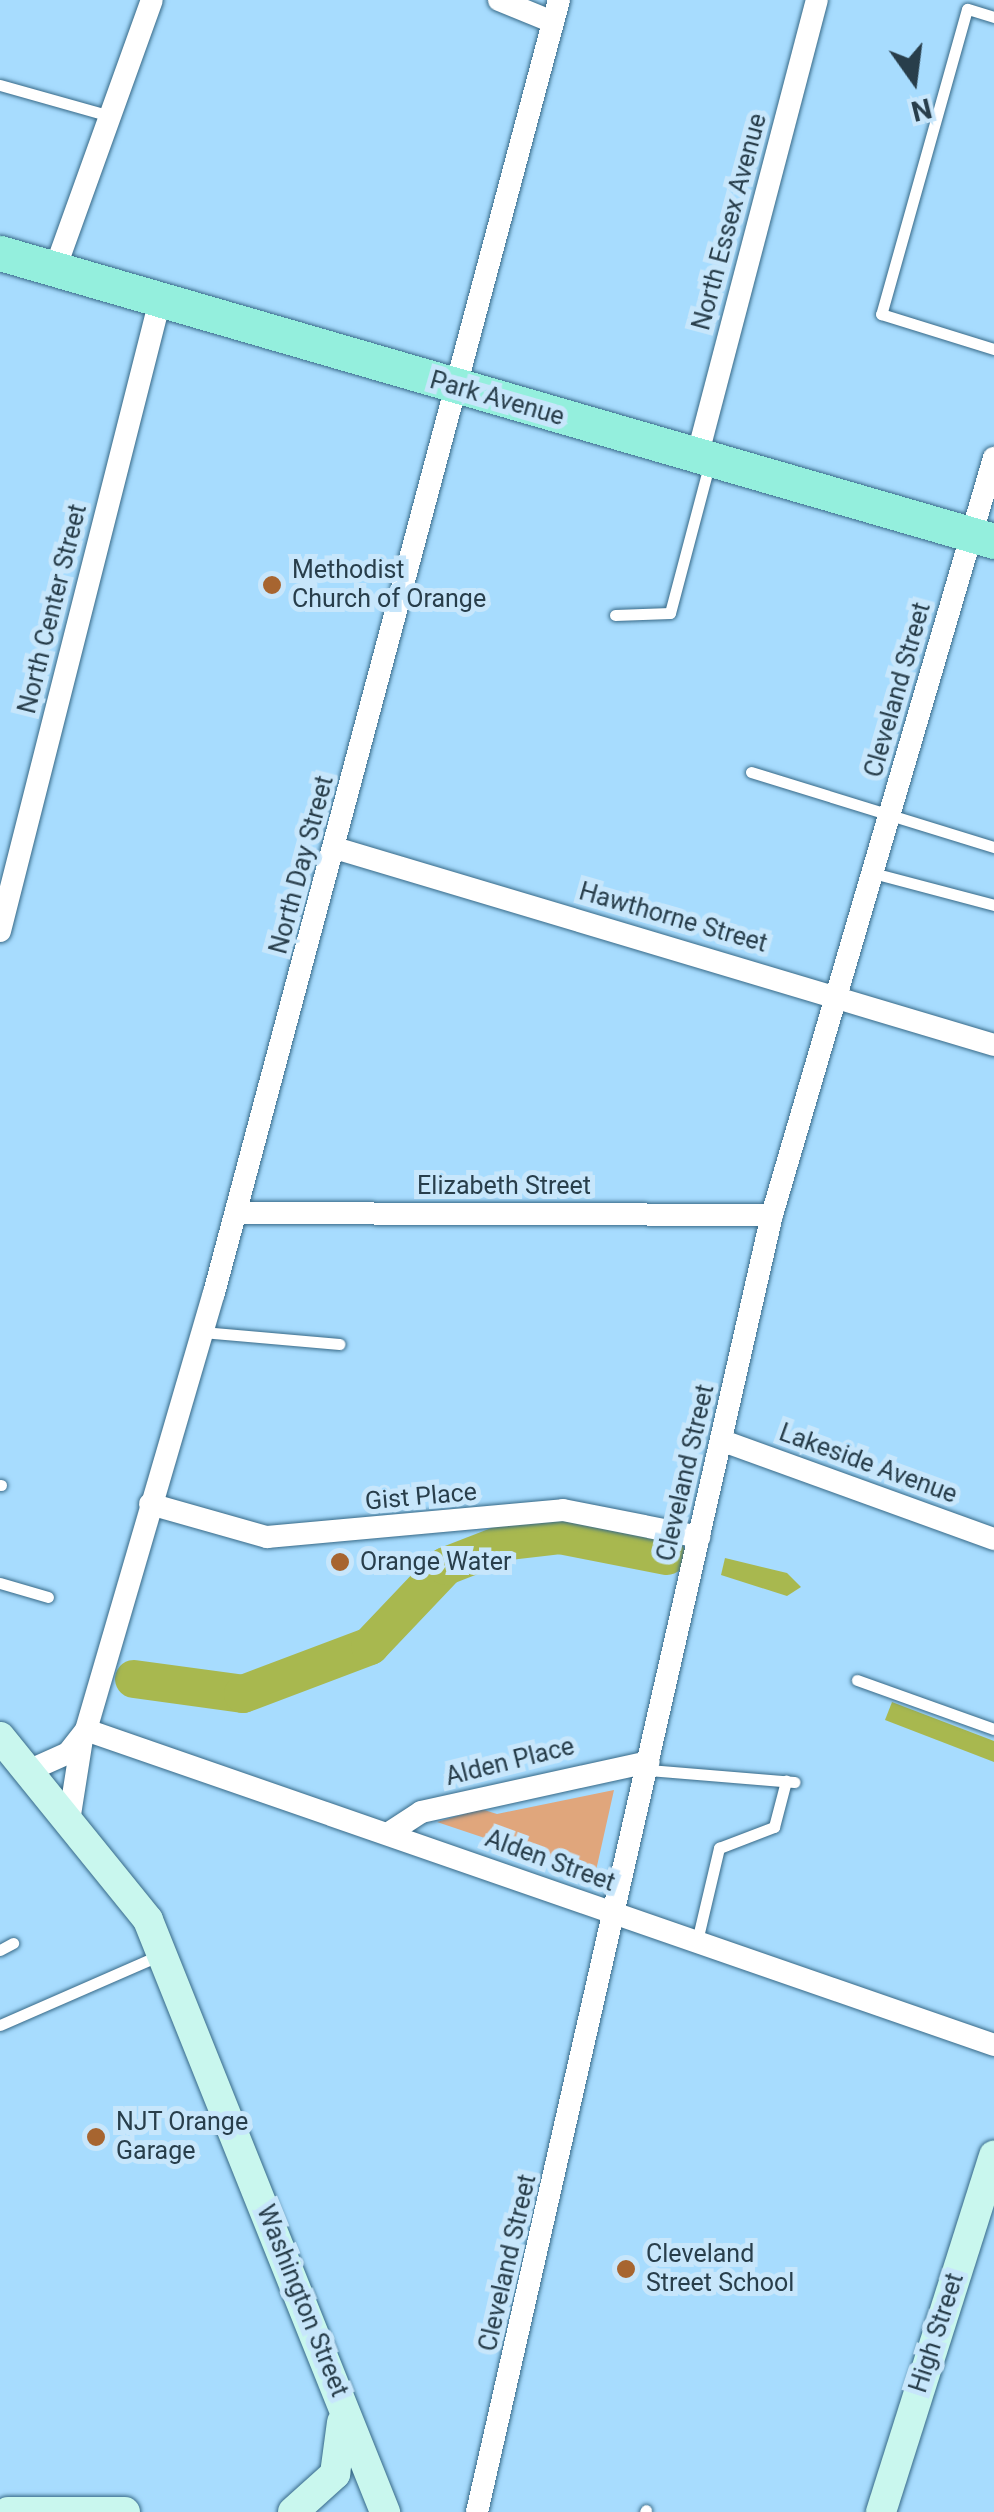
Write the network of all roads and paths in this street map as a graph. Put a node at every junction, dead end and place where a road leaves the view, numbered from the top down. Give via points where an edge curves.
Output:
1 (152, 0) edge
2 (499, 0) edge
3 (817, 0) edge
4 (556, 11) edge
5 (994, 17) edge
6 (0, 85) edge
7 (110, 116) junction
8 (0, 253) edge
9 (55, 269) junction
10 (160, 300) junction
11 (994, 349) edge
12 (456, 388) junction
13 (994, 458) edge
14 (704, 459) junction
15 (982, 538) edge
16 (616, 615) dead end
17 (752, 772) dead end
18 (890, 816) junction
19 (994, 847) edge
20 (335, 848) junction
21 (873, 873) junction
22 (994, 905) edge
23 (0, 931) edge
24 (838, 995) junction
25 (994, 1045) edge
26 (236, 1213) junction
27 (772, 1214) junction
28 (202, 1332) junction
29 (338, 1344) dead end
30 (723, 1441) junction
31 (150, 1504) junction
32 (699, 1537) junction
33 (994, 1539) edge
34 (0, 1583) edge
35 (48, 1597) dead end
36 (857, 1680) dead end
37 (994, 1729) edge
38 (84, 1735) junction
39 (0, 1736) edge
40 (649, 1766) junction
41 (28, 1771) junction
42 (0, 1784) edge
43 (69, 1821) junction
44 (389, 1832) junction
45 (617, 1914) junction
46 (697, 1941) junction
47 (13, 1943) dead end
48 (0, 1950) edge
49 (162, 1954) junction
50 (0, 2026) edge
51 (994, 2045) edge
52 (994, 2154) edge
53 (333, 2380) junction
54 (8, 2512) edge
55 (125, 2512) edge
56 (294, 2512) edge
57 (385, 2512) edge
58 (477, 2512) edge
59 (880, 2512) edge

1 - 7 street
2 - 4 street
3 - 14 street, North Essex Avenue
4 - 12 street, North Day Street
5 - 11 lane via 967,10 881,314
6 - 7 lane
7 - 9 street
8 - 9 main road, Park Avenue
9 - 10 main road, Park Avenue
10 - 12 main road, Park Avenue
10 - 23 street, North Center Street
12 - 14 main road, Park Avenue
12 - 20 street, North Day Street
13 - 15 street, Cleveland Street
14 - 15 main road, Park Avenue
14 - 16 lane via 670,612
15 - 18 street, Cleveland Street
17 - 18 lane
18 - 19 lane
18 - 21 street, Cleveland Street
20 - 24 street, Hawthorne Street
20 - 26 street, North Day Street
21 - 22 lane
21 - 24 street, Cleveland Street
24 - 25 street, Hawthorne Street
24 - 27 street, Cleveland Street
26 - 27 street, Elizabeth Street
26 - 28 street, North Day Street
27 - 30 street, Cleveland Street
28 - 29 lane
28 - 31 street, North Day Street
30 - 32 street, Cleveland Street
30 - 33 street, Lakeside Avenue
31 - 32 street, Gist Place via 266,1537 563,1510
31 - 38 street, North Day Street
32 - 40 street, Cleveland Street
34 - 35 lane
36 - 37 lane
38 - 41 street
38 - 43 street, North Day Street
38 - 44 street, Alden Street
39 - 41 main road, Washington Street
40 - 44 street, Alden Place via 436,1808
40 - 45 street, Cleveland Street
40 - 46 lane via 791,1781 774,1827 719,1848
41 - 42 main road
41 - 43 main road, Washington Street
43 - 49 main road, Washington Street via 148,1920
44 - 45 street, Alden Street
45 - 46 street, Alden Street
45 - 58 street, Cleveland Street
46 - 51 street, Alden Street
47 - 48 lane
49 - 50 lane
49 - 53 main road, Washington Street
52 - 59 main road, High Street
53 - 56 main road via 344,2454 328,2484
53 - 57 main road, Washington Street
54 - 55 main road

